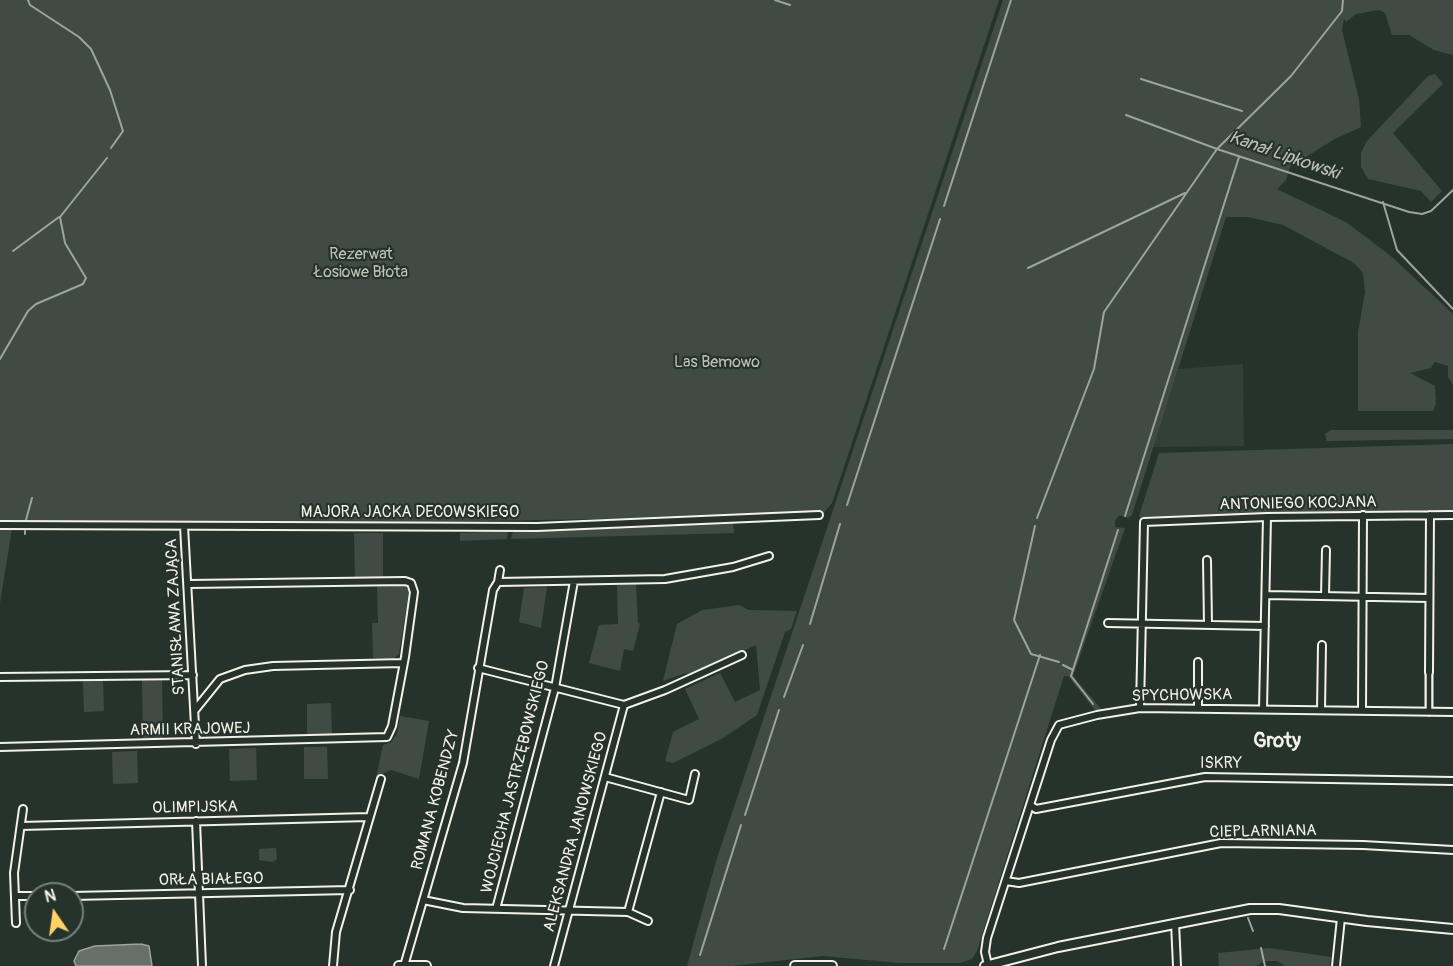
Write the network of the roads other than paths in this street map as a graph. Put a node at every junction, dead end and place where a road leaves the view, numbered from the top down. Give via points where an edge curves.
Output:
1 (819, 515) dead end
2 (1363, 515) junction
3 (1430, 515) junction
4 (1453, 515) edge
5 (1267, 517) junction
6 (0, 525) edge
7 (184, 526) junction
8 (1326, 550) dead end
9 (769, 556) dead end
10 (1207, 560) dead end
11 (500, 570) dead end
12 (574, 581) junction
13 (498, 582) junction
14 (189, 584) junction
15 (1267, 595) junction
16 (1325, 596) junction
17 (1362, 597) junction
18 (1429, 598) junction
19 (1108, 623) dead end
20 (1142, 625) junction
21 (1208, 625) junction
22 (1265, 626) junction
23 (1322, 645) dead end
24 (742, 655) dead end
25 (1198, 662) dead end
26 (403, 663) junction
27 (478, 668) junction
28 (1429, 672) joint
29 (194, 675) junction
30 (0, 678) edge
31 (555, 688) junction
32 (624, 705) junction
33 (1140, 708) junction
34 (1198, 708) junction
35 (1263, 709) junction
36 (1321, 710) junction
37 (195, 711) junction
38 (1362, 711) junction
39 (1429, 712) junction
40 (1453, 712) edge
41 (196, 744) junction
42 (0, 747) edge
43 (695, 774) dead end
44 (605, 777) junction
45 (381, 779) dead end
46 (1453, 781) edge
47 (661, 792) junction
48 (1030, 805) junction
49 (23, 809) dead end
50 (369, 817) junction
51 (196, 821) junction
52 (21, 826) junction
53 (1453, 850) edge
54 (1006, 881) junction
55 (350, 890) junction
56 (198, 894) junction
57 (15, 896) junction
58 (24, 896) edge
59 (84, 896) edge
60 (423, 900) junction
61 (496, 909) junction
62 (567, 911) junction
63 (628, 912) junction
64 (1341, 918) junction
65 (648, 921) dead end
66 (16, 923) dead end
67 (1175, 923) junction
68 (1453, 929) edge
69 (202, 966) edge
70 (333, 966) edge
71 (399, 966) edge
72 (404, 966) edge
73 (426, 966) edge
74 (554, 966) edge
75 (795, 966) edge
76 (832, 966) edge
77 (987, 966) edge
78 (1177, 966) edge
79 (1336, 966) edge

1 - 7 street, MAJORA JACKA DECOWSKIEGO via 537,527
2 - 3 street, ANTONIEGO KOCJANA
2 - 5 street, ANTONIEGO KOCJANA
2 - 17 street
3 - 4 street, ANTONIEGO KOCJANA
3 - 18 street
5 - 15 street
5 - 20 street, ANTONIEGO KOCJANA via 1144,522
6 - 7 street, MAJORA JACKA DECOWSKIEGO
7 - 14 street, STANISŁAWA ZAJĄCA
8 - 16 street
9 - 12 street via 670,579
10 - 21 street
11 - 13 street, ROMANA KOBENDZY
12 - 13 street
12 - 31 street, WOJCIECHA JASTRZĘBOWSKIEGO
13 - 27 street, ROMANA KOBENDZY via 493,590
14 - 26 street via 411,583 414,592
14 - 29 street, STANISŁAWA ZAJĄCA
15 - 16 street
15 - 22 street
16 - 17 street
17 - 18 street
17 - 38 street
18 - 28 street
19 - 20 street
20 - 21 street
20 - 33 street
21 - 22 street
22 - 35 street
23 - 36 street
24 - 32 street
25 - 34 street
26 - 37 street via 245,670 220,679
26 - 41 street, ARMII KRAJOWEJ via 387,737
27 - 31 street
27 - 60 street, ROMANA KOBENDZY via 463,763
28 - 39 street
29 - 30 street
29 - 37 street, STANISŁAWA ZAJĄCA
31 - 32 street
31 - 61 street, WOJCIECHA JASTRZĘBOWSKIEGO
32 - 44 street, ALEKSANDRA JANOWSKIEGO
33 - 34 street, SPYCHOWSKA
33 - 48 street, SPYCHOWSKA via 1056,728
34 - 35 street, SPYCHOWSKA
35 - 36 street, SPYCHOWSKA
36 - 38 street, SPYCHOWSKA
37 - 41 street, STANISŁAWA ZAJĄCA
38 - 39 street, SPYCHOWSKA
39 - 40 street, SPYCHOWSKA
41 - 42 street, ARMII KRAJOWEJ
43 - 47 street via 689,800
44 - 47 street
44 - 62 street, ALEKSANDRA JANOWSKIEGO
45 - 50 street
46 - 48 street, ISKRY via 1205,777 1036,809
47 - 63 street
48 - 54 street, SPYCHOWSKA
49 - 52 street
50 - 51 street, OLIMPIJSKA
50 - 55 street
51 - 52 street, OLIMPIJSKA
51 - 56 street
52 - 57 street
53 - 54 street, CIEPLARNIANA via 1221,843 1019,883
54 - 77 street, SPYCHOWSKA via 985,946
55 - 56 street, ORŁA BIAŁEGO
55 - 70 street via 336,932
56 - 59 street, ORŁA BIAŁEGO
56 - 69 street
57 - 58 street
57 - 66 street
60 - 61 street via 463,908
60 - 72 street, ROMANA KOBENDZY
61 - 62 street
62 - 63 street
62 - 74 street, ALEKSANDRA JANOWSKIEGO
63 - 65 street
64 - 67 street via 1264,908
64 - 68 street
64 - 79 street
67 - 77 street via 1032,952
67 - 78 street
71 - 72 street
72 - 73 street
75 - 76 street

